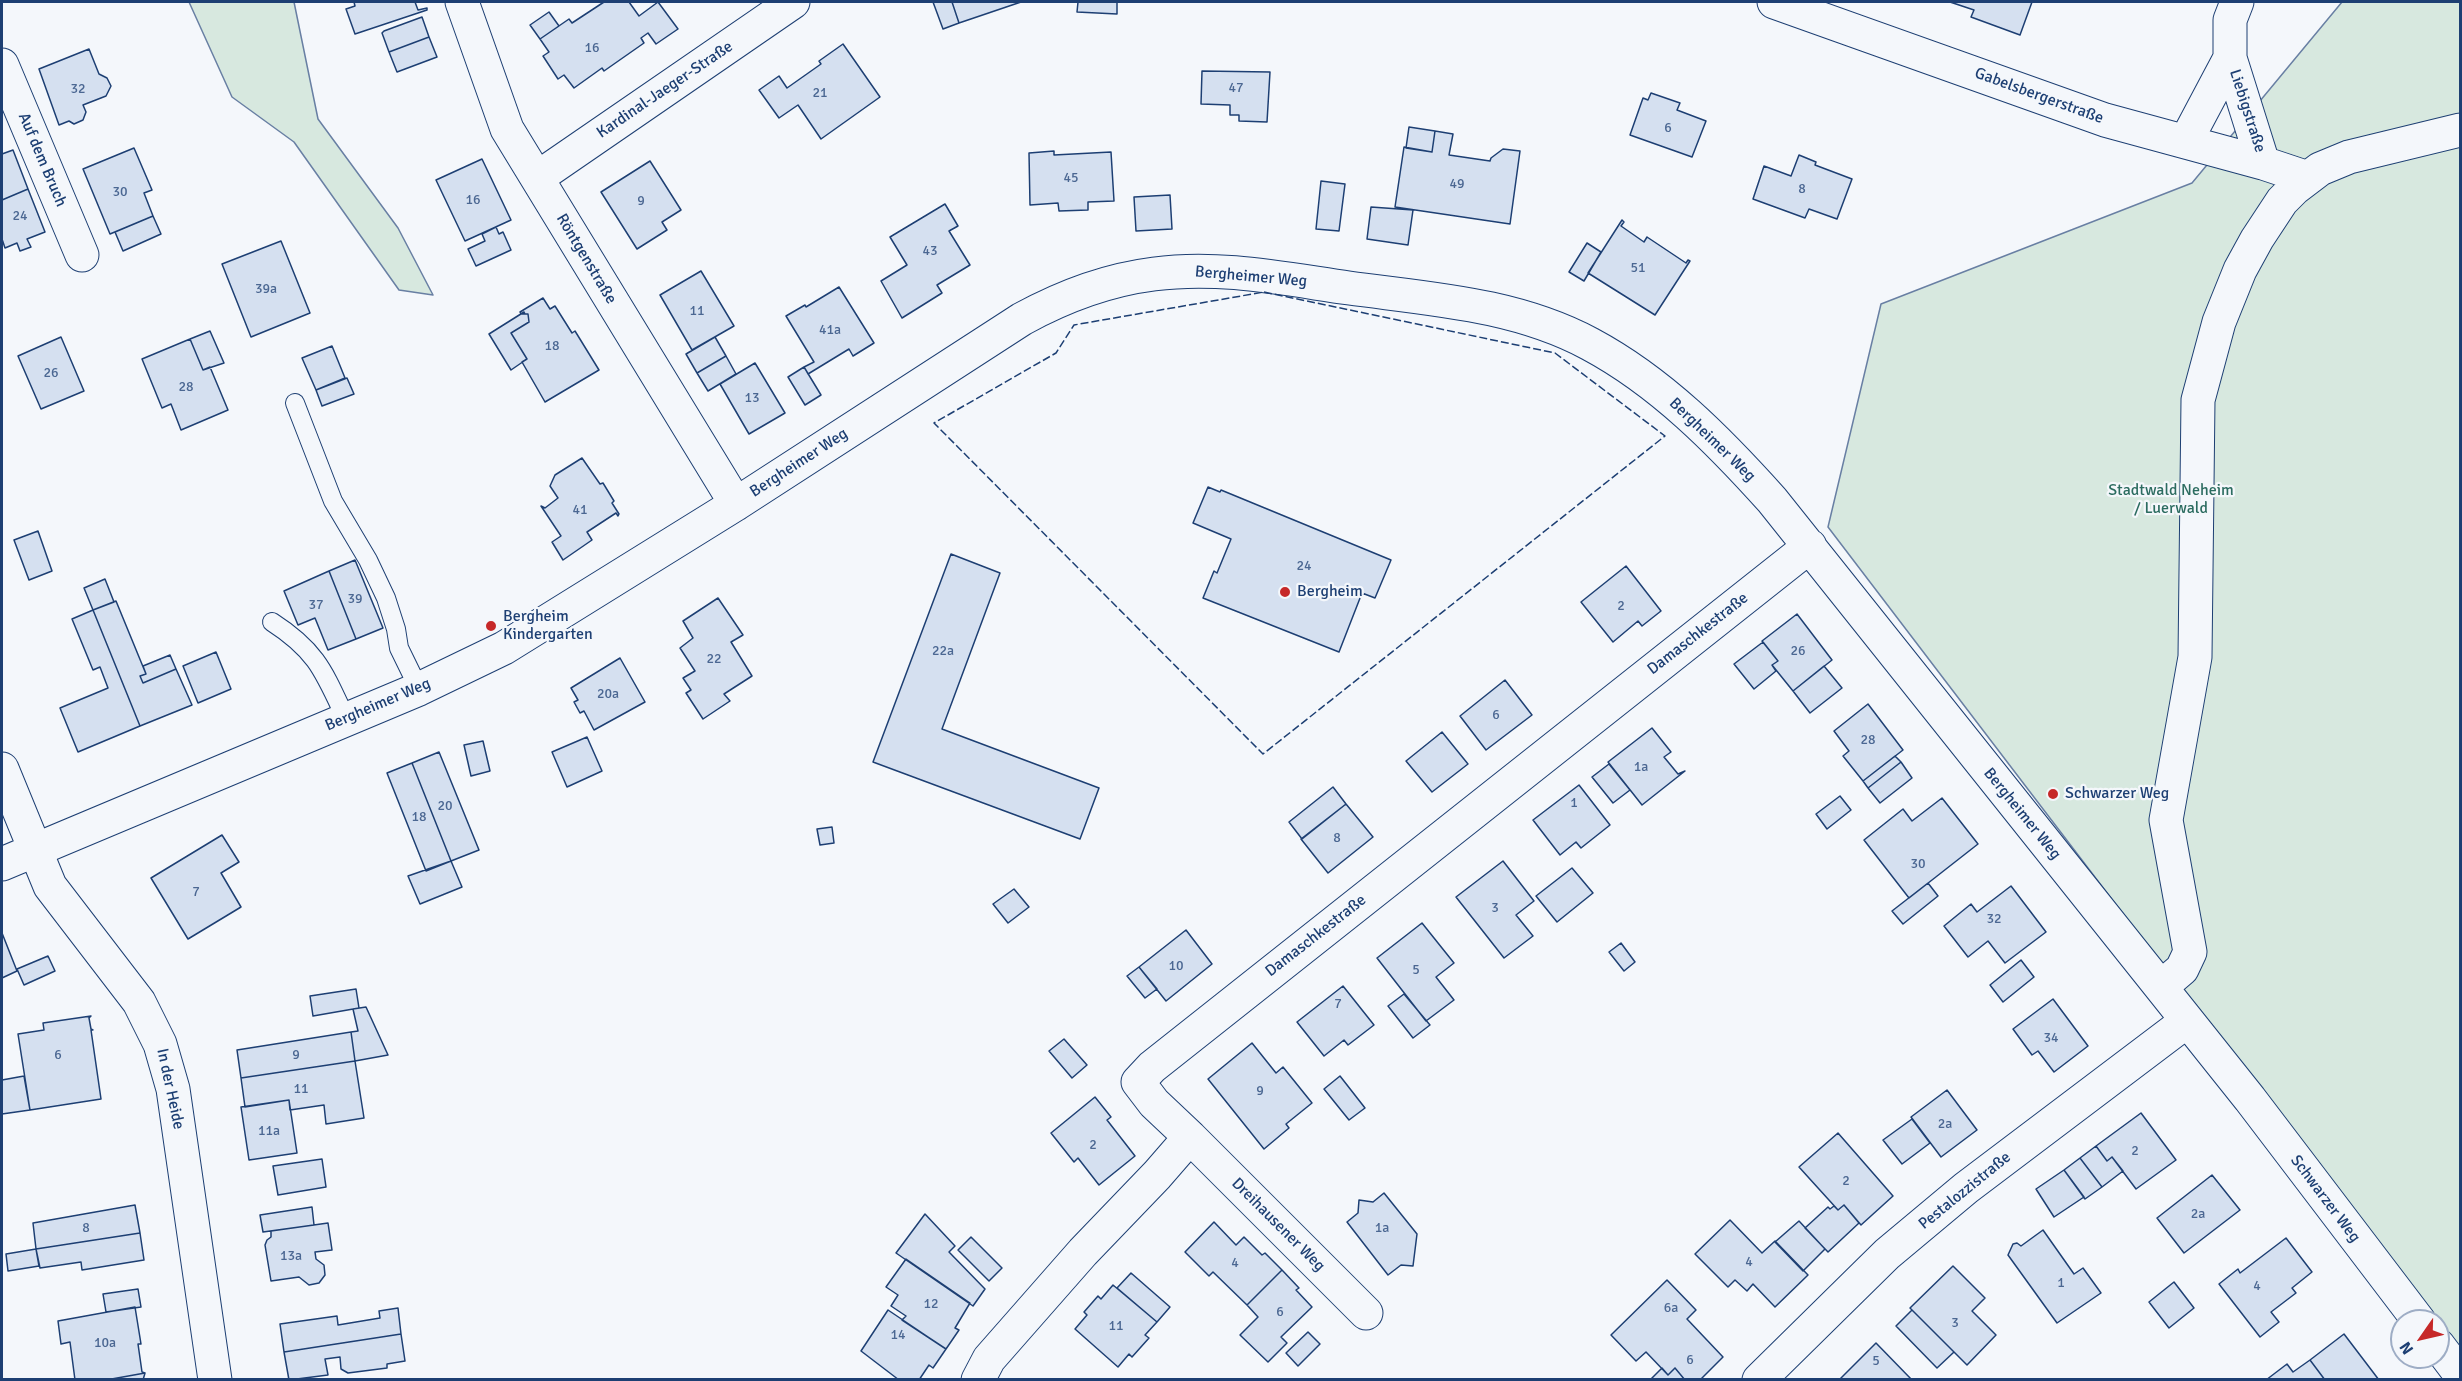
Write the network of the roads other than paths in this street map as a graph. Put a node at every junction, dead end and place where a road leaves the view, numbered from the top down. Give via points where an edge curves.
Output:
1 (462, 2) edge
2 (793, 2) edge
3 (1774, 2) edge
4 (2237, 2) edge
5 (2230, 58) junction
6 (2, 65) edge
7 (2460, 130) edge
8 (2186, 141) junction
9 (2263, 163) junction
10 (537, 178) junction
11 (2308, 178) junction
12 (82, 255) dead end
13 (295, 403) dead end
14 (736, 504) junction
15 (1810, 546) junction
16 (272, 622) dead end
17 (419, 688) junction
18 (346, 719) junction
19 (2, 769) edge
20 (34, 851) junction
21 (2, 864) edge
22 (2161, 987) junction
23 (2187, 1021) junction
24 (1190, 1137) junction
25 (2410, 1309) edge
26 (1366, 1313) dead end
27 (2450, 1361) edge
28 (2460, 1374) edge
29 (215, 1380) edge
30 (978, 1380) edge
31 (1759, 1380) edge

1 - 10 street, Röntgenstraße via 507,129
2 - 10 street, Kardinal-Jaeger-Straße
3 - 8 street, Gabelsbergerstraße via 2105,120
4 - 5 street, Liebigstraße via 2230,20
5 - 8 street, Liebigstraße
5 - 9 street, Liebigstraße
6 - 12 street, Auf dem Bruch
7 - 11 street via 2349,157
8 - 9 street, Gabelsbergerstraße
9 - 11 street, Gabelsbergerstraße
10 - 14 street, Röntgenstraße
11 - 22 street via 2282,201 2240,270 2219,322 2198,400 2195,657 2166,820 2190,952 2182,969
13 - 17 lane via 333,501 386,598 399,648
14 - 15 street, Bergheimer Weg via 1052,303 1127,278 1206,271 1493,309 1543,322 1570,334 1624,364 1726,449
14 - 17 street, Bergheimer Weg via 504,648
15 - 22 street, Bergheimer Weg
15 - 24 street, Damaschkestraße via 1152,1067 1138,1082
16 - 18 lane via 312,654
17 - 18 street, Bergheimer Weg
18 - 20 street, Bergheimer Weg
19 - 20 street, In der Heide
20 - 21 street, Bergheimer Weg
20 - 29 street, In der Heide via 50,886 139,1002 160,1044 173,1089
22 - 23 street, Bergheimer Weg
23 - 25 street, Schwarzer Weg
23 - 31 street, Pestalozzistraße via 1958,1195 1887,1254
24 - 26 street, Dreihausener Weg
24 - 30 street via 989,1359
27 - 28 street

